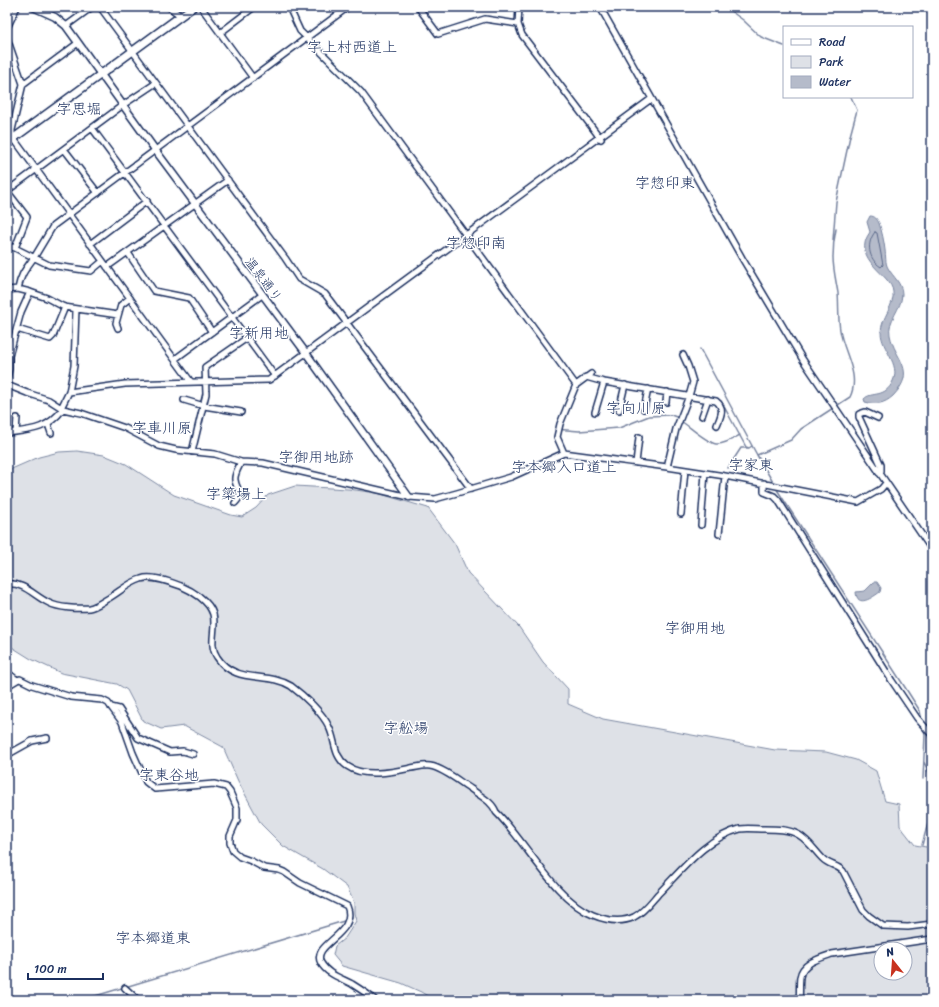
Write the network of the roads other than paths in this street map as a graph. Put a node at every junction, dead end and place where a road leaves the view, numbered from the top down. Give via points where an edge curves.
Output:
1 (17, 7) edge
2 (33, 7) edge
3 (92, 7) edge
4 (100, 7) edge
5 (169, 7) edge
6 (193, 7) edge
7 (201, 7) edge
8 (254, 7) edge
9 (289, 7) edge
10 (348, 7) edge
11 (418, 7) edge
12 (519, 7) edge
13 (600, 7) edge
14 (181, 16) junction
15 (518, 24) junction
16 (66, 26) junction
17 (7, 28) edge
18 (220, 33) junction
19 (7, 38) edge
20 (306, 38) junction
21 (78, 43) junction
22 (132, 52) junction
23 (100, 75) junction
24 (253, 78) junction
25 (156, 83) junction
26 (23, 84) junction
27 (651, 99) junction
28 (123, 105) junction
29 (188, 126) junction
30 (92, 128) junction
31 (600, 138) junction
32 (14, 139) junction
33 (7, 143) edge
34 (64, 149) junction
35 (156, 151) junction
36 (36, 170) junction
37 (126, 173) junction
38 (228, 180) junction
39 (98, 193) junction
40 (147, 201) junction
41 (195, 204) junction
42 (69, 214) junction
43 (165, 225) junction
44 (467, 235) junction
45 (90, 244) junction
46 (7, 246) edge
47 (15, 248) junction
48 (128, 253) junction
49 (34, 258) junction
50 (103, 262) junction
51 (107, 267) junction
52 (18, 289) junction
53 (7, 290) edge
54 (30, 292) junction
55 (262, 296) junction
56 (130, 298) junction
57 (65, 307) junction
58 (76, 309) junction
59 (118, 315) junction
60 (233, 317) junction
61 (348, 323) junction
62 (118, 328) dead end
63 (17, 329) junction
64 (212, 332) junction
65 (247, 338) junction
66 (306, 354) junction
67 (683, 355) dead end
68 (175, 359) junction
69 (591, 374) dead end
70 (275, 376) junction
71 (586, 378) junction
72 (7, 379) edge
73 (191, 382) junction
74 (205, 382) junction
75 (604, 382) junction
76 (7, 385) edge
77 (576, 385) junction
78 (625, 385) junction
79 (648, 389) junction
80 (69, 392) junction
81 (667, 392) junction
82 (689, 396) junction
83 (708, 399) junction
84 (184, 400) dead end
85 (666, 402) dead end
86 (204, 406) junction
87 (62, 408) junction
88 (644, 409) dead end
89 (619, 410) dead end
90 (240, 412) dead end
91 (596, 412) dead end
92 (702, 416) dead end
93 (17, 418) dead end
94 (878, 418) dead end
95 (48, 424) junction
96 (717, 425) dead end
97 (16, 432) junction
98 (7, 433) edge
99 (51, 433) dead end
100 (639, 437) dead end
101 (192, 452) junction
102 (564, 453) junction
103 (241, 462) junction
104 (636, 463) junction
105 (667, 467) junction
106 (685, 470) junction
107 (705, 473) junction
108 (879, 473) junction
109 (725, 476) junction
110 (886, 483) junction
111 (766, 484) junction
112 (471, 489) junction
113 (409, 497) junction
114 (235, 503) dead end
115 (681, 514) dead end
116 (701, 525) dead end
117 (719, 534) dead end
118 (932, 550) edge
119 (7, 584) edge
120 (7, 672) edge
121 (16, 680) junction
122 (7, 686) edge
123 (111, 707) junction
124 (932, 735) edge
125 (47, 738) dead end
126 (193, 754) dead end
127 (7, 755) edge
128 (932, 924) edge
129 (932, 939) edge
130 (125, 988) dead end
131 (372, 999) edge
132 (138, 1000) edge
133 (799, 1000) edge

1 - 17 street
2 - 16 street, 温泉通り via 55,17
3 - 16 street
4 - 22 street
5 - 14 street
6 - 14 main road
7 - 18 street
8 - 18 street
9 - 20 street
10 - 20 street
11 - 15 street via 438,34 485,19
12 - 15 street
13 - 27 street
14 - 22 main road
15 - 31 street via 522,35
16 - 21 street, 温泉通り
18 - 24 street
19 - 26 street
20 - 24 street
20 - 44 street via 361,92
21 - 23 street, 温泉通り
21 - 26 street
22 - 23 main road
22 - 25 street
23 - 28 street, 温泉通り
23 - 32 main road
24 - 29 street
25 - 28 street
25 - 29 street
26 - 32 street via 12,130
27 - 31 street
27 - 108 street via 803,360
28 - 30 street
28 - 35 street, 温泉通り
29 - 35 street
29 - 38 street
30 - 34 street
30 - 37 street
31 - 44 street
32 - 33 main road
32 - 36 street
34 - 36 street
34 - 39 street
35 - 37 street
35 - 41 street, 温泉通り
36 - 42 street
36 - 47 street via 7,191 27,217
37 - 39 street
37 - 40 street
38 - 41 street
38 - 61 street via 299,279 325,294
39 - 42 street
40 - 43 street
40 - 45 street
41 - 43 street
41 - 55 street, 温泉通り
42 - 45 street
42 - 49 street via 54,226
43 - 48 street
43 - 60 street
44 - 61 street
44 - 77 street
45 - 50 street
46 - 47 street
47 - 49 street
48 - 51 street
48 - 64 street via 154,291 189,298
49 - 50 street via 49,265 91,271
49 - 52 street via 23,272
50 - 51 street
51 - 56 street
52 - 53 street
52 - 54 street
54 - 57 street
54 - 63 street
55 - 60 street
55 - 66 street, 温泉通り
56 - 59 street via 120,305
56 - 68 street
57 - 58 street
57 - 63 street via 54,336 50,339
58 - 59 street
58 - 80 street via 74,366
59 - 62 street
60 - 64 street
60 - 65 street
61 - 66 street
61 - 112 street
63 - 72 street via 9,356
64 - 68 street
65 - 70 street
65 - 74 street via 205,367
66 - 70 street
66 - 113 street, 温泉通り
67 - 82 street via 693,382
68 - 73 street
69 - 71 street
70 - 74 street via 269,380
71 - 75 street
71 - 77 street
73 - 74 street
73 - 80 street via 125,384
74 - 86 street
75 - 78 street
75 - 91 street
76 - 87 street via 49,400
77 - 102 street via 557,437
78 - 79 street
78 - 89 street
79 - 81 street
79 - 88 street
80 - 87 street
81 - 82 street
81 - 85 street
82 - 83 street
82 - 105 street via 676,430
83 - 92 street
83 - 96 street via 720,404 722,412
84 - 86 street
86 - 90 street
86 - 101 street
87 - 95 street via 57,417
87 - 101 street via 125,428 159,446
93 - 97 street
94 - 108 street via 865,412 859,414 882,465
95 - 97 street
95 - 99 street
97 - 98 street
100 - 104 street
101 - 103 street via 215,454
102 - 104 street
102 - 112 street via 511,477
103 - 113 street via 263,463
103 - 114 street via 235,479 240,495
104 - 105 street
105 - 106 street
106 - 107 street
106 - 115 street
107 - 109 street
107 - 116 street
108 - 110 street
109 - 111 street
109 - 117 street
110 - 111 street via 858,502
110 - 118 street
111 - 124 street via 764,492 778,500 892,681
112 - 113 street via 436,498
119 - 128 street via 20,585 56,606 77,608 93,607 147,577 180,585 193,592 204,601 213,614 212,644 220,662 240,675 281,681 292,687 325,720 337,755 345,765 358,772 368,773 428,766 438,768 490,802 561,891 591,914 617,920 635,916 642,912 708,845 731,832 752,828 789,831 804,839 824,860 843,872 863,910 883,926 908,927
120 - 121 street
121 - 122 street
121 - 123 street via 20,679 71,697 102,700 108,702
123 - 126 street via 119,709 138,738 170,752 183,751
123 - 131 street via 122,722 146,782 156,789 214,784 226,787 237,808 237,820 230,836 233,851 264,868 284,872 300,883 347,906 347,923 336,938 321,950 320,961 332,974
125 - 127 street via 32,741
129 - 133 street via 822,957 801,973
130 - 132 street

